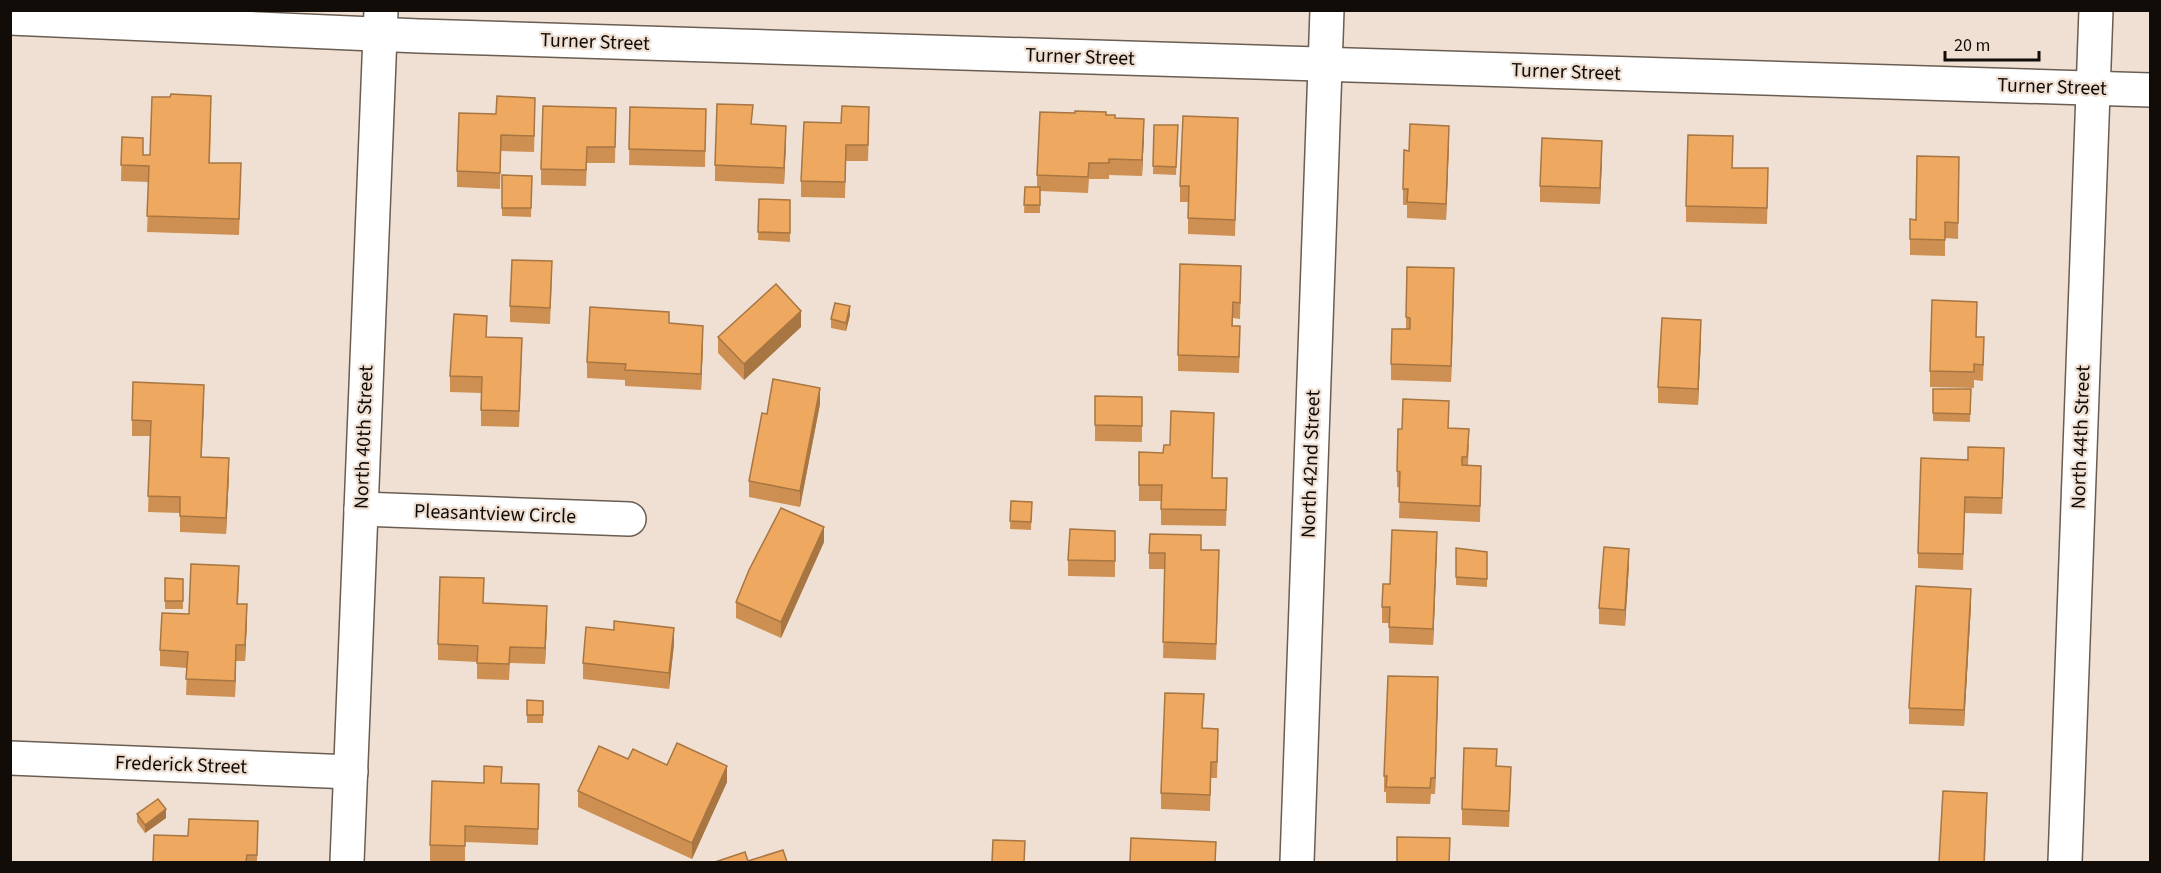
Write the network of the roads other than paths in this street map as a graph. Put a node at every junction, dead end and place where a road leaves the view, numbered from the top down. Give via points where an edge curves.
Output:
1 (1327, 10) edge
2 (2096, 10) edge
3 (10, 18) edge
4 (380, 22) edge
5 (1325, 65) junction
6 (2094, 88) junction
7 (2151, 90) edge
8 (361, 509) junction
9 (629, 519) dead end
10 (10, 758) edge
11 (351, 772) junction
12 (347, 862) edge
13 (1297, 862) edge
14 (2066, 862) edge

1 - 5 street, North 42nd Street
2 - 6 street, North 44th Street
3 - 4 street, Turner Street
4 - 5 street, Turner Street
4 - 8 street, North 40th Street
5 - 6 street, Turner Street
5 - 13 street, North 42nd Street
6 - 7 street, Turner Street
6 - 14 street, North 44th Street
8 - 9 street, Pleasantview Circle
8 - 11 street, North 40th Street
10 - 11 street, Frederick Street
11 - 12 street, North 40th Street

